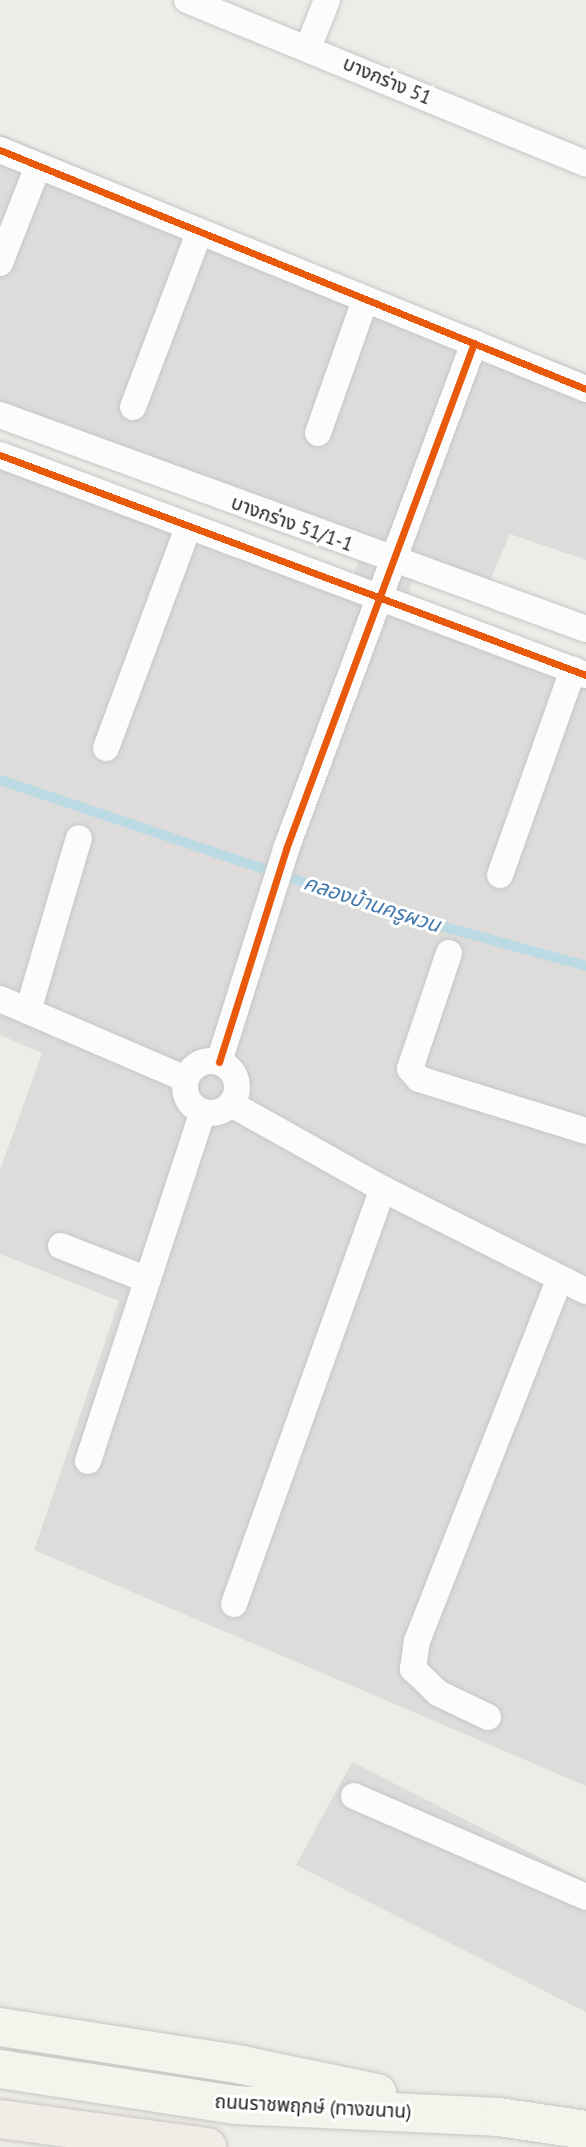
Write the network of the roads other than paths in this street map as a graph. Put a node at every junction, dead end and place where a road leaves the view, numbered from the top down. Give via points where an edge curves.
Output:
1 (187, 0) edge
2 (327, 0) edge
3 (308, 48) junction
4 (0, 150) edge
5 (586, 164) edge
6 (38, 166) junction
7 (199, 233) junction
8 (0, 263) edge
9 (365, 300) junction
10 (474, 343) junction
11 (586, 389) edge
12 (133, 407) dead end
13 (0, 415) edge
14 (318, 433) dead end
15 (2, 461) edge
16 (188, 527) junction
17 (392, 561) junction
18 (378, 599) junction
19 (586, 629) edge
20 (580, 673) edge
21 (106, 748) dead end
22 (79, 838) dead end
23 (500, 875) dead end
24 (449, 953) dead end
25 (0, 999) edge
26 (28, 1011) junction
27 (219, 1062) junction
28 (186, 1079) junction
29 (230, 1104) junction
30 (203, 1112) junction
31 (586, 1130) edge
32 (383, 1189) junction
33 (61, 1246) dead end
34 (148, 1280) junction
35 (559, 1280) junction
36 (586, 1291) edge
37 (89, 1461) dead end
38 (234, 1604) dead end
39 (488, 1717) dead end
40 (354, 1796) dead end
41 (586, 1898) edge
42 (0, 2027) edge
43 (0, 2069) edge
44 (499, 2117) junction
45 (0, 2119) edge
46 (586, 2130) edge
47 (207, 2147) edge

1 - 3 street, บางกร่าง 51
2 - 3 street
3 - 5 street, บางกร่าง 51
4 - 6 street
6 - 7 street
6 - 8 street
7 - 9 street
7 - 12 street
9 - 10 street
9 - 14 street
10 - 11 street
10 - 17 street
13 - 17 street, บางกร่าง 51/1-1
15 - 16 street
16 - 18 street
16 - 21 street
17 - 18 street
17 - 19 street, บางกร่าง 51/1-1
18 - 20 street
18 - 27 street via 286,849
20 - 23 street
22 - 26 street
24 - 31 street via 410,1069 419,1079
25 - 26 street
26 - 28 street
27 - 28 street via 200,1064
27 - 29 street via 234,1076 237,1086
28 - 30 street via 187,1099
29 - 30 street via 222,1111
29 - 32 street
30 - 34 street
32 - 35 street
32 - 38 street
33 - 34 street
34 - 37 street
35 - 36 street
35 - 39 street via 417,1641 414,1669 438,1693
40 - 41 street
42 - 44 main road via 242,2065
43 - 44 main road, ถนนราชพฤกษ์ (ทางขนาน) via 236,2105
44 - 46 main road, ถนนราชพฤกษ์ (ทางขนาน)
45 - 47 main road

